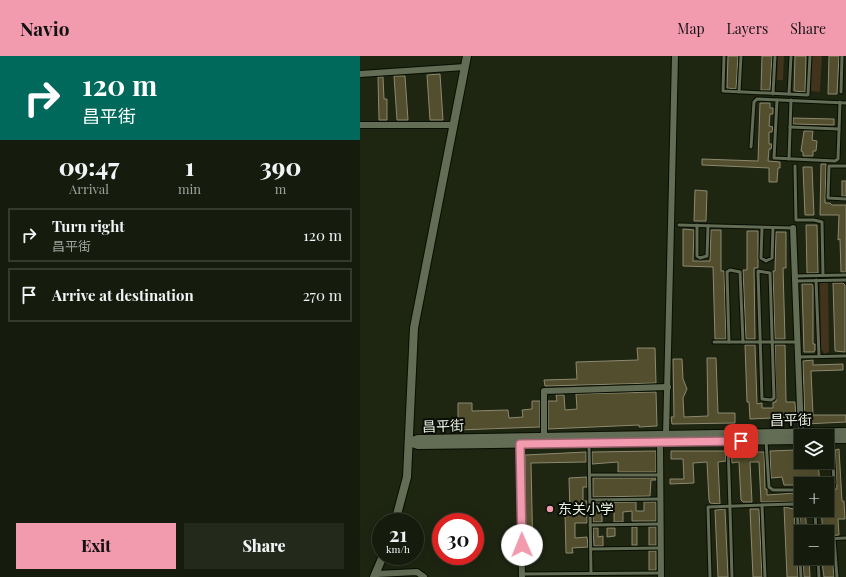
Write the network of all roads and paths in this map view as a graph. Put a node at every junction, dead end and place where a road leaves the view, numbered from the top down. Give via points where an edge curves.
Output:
1 (467, 56) edge
2 (675, 56) edge
3 (724, 56) edge
4 (741, 56) edge
5 (775, 56) edge
6 (791, 56) edge
7 (810, 56) edge
8 (842, 56) edge
9 (465, 67) junction
10 (360, 74) edge
11 (739, 92) junction
12 (841, 92) dead end
13 (773, 94) junction
14 (789, 94) junction
15 (777, 100) junction
16 (791, 100) junction
17 (840, 102) junction
18 (846, 103) edge
19 (360, 125) edge
20 (453, 125) junction
21 (790, 127) junction
22 (839, 129) junction
23 (751, 147) dead end
24 (789, 158) junction
25 (795, 166) dead end
26 (846, 166) edge
27 (846, 199) edge
28 (679, 225) dead end
29 (697, 225) junction
30 (708, 226) junction
31 (762, 228) junction
32 (773, 228) junction
33 (793, 228) joint
34 (823, 275) junction
35 (846, 275) edge
36 (794, 279) junction
37 (816, 280) junction
38 (846, 280) edge
39 (714, 342) dead end
40 (729, 342) junction
41 (743, 342) junction
42 (760, 342) junction
43 (772, 342) junction
44 (797, 342) junction
45 (819, 356) junction
46 (846, 356) edge
47 (798, 357) junction
48 (668, 387) junction
49 (801, 429) edge
50 (846, 432) edge
51 (834, 433) edge
52 (666, 435) junction
53 (794, 436) edge
54 (544, 437) junction
55 (794, 437) edge
56 (834, 439) edge
57 (846, 439) edge
58 (766, 440) junction
59 (728, 441) junction
60 (409, 442) junction
61 (660, 442) junction
62 (589, 443) junction
63 (520, 444) junction
64 (590, 475) junction
65 (660, 475) junction
66 (794, 490) edge
67 (660, 499) junction
68 (590, 500) junction
69 (762, 505) junction
70 (730, 506) junction
71 (397, 513) edge
72 (661, 524) junction
73 (590, 525) junction
74 (846, 538) edge
75 (834, 539) joint
76 (661, 548) junction
77 (591, 549) junction
78 (379, 565) edge
79 (818, 565) edge
80 (591, 573) junction
81 (375, 575) edge
82 (522, 575) edge
83 (661, 575) edge
84 (424, 577) edge
85 (710, 577) edge
86 (732, 577) edge
87 (765, 577) edge
88 (801, 577) edge
89 (819, 577) edge
90 (836, 577) edge

1 - 9 street
2 - 48 street
3 - 11 lane via 723,92
4 - 11 lane
5 - 13 lane
6 - 14 lane
7 - 14 lane via 808,95
8 - 12 lane
9 - 10 street
9 - 20 street
11 - 13 lane
13 - 14 lane
15 - 16 lane
15 - 23 lane via 757,99 754,102
15 - 24 lane via 774,158
16 - 17 lane
16 - 21 lane
17 - 18 lane
17 - 22 lane
19 - 20 street
20 - 60 street via 414,328
21 - 22 lane
21 - 24 lane
22 - 24 lane via 838,159 835,161
25 - 34 lane via 796,220 822,222
26 - 27 lane via 829,166 828,198
28 - 29 lane
29 - 30 lane
29 - 30 lane via 697,256 700,258 707,256
30 - 31 lane
31 - 32 lane
31 - 32 lane via 761,258 766,261 772,258
32 - 33 lane
33 - 36 street
34 - 35 lane
34 - 36 lane
36 - 37 lane
36 - 44 street
37 - 38 lane
37 - 45 lane
39 - 40 lane
40 - 41 lane
40 - 41 lane via 727,272 730,270 740,272
41 - 42 lane
42 - 43 lane
42 - 43 lane via 762,399 771,400 774,398
42 - 43 lane via 758,271 770,272
43 - 44 lane
44 - 47 street
45 - 46 lane
45 - 47 lane
47 - 49 street
48 - 52 street
48 - 54 street via 544,391
50 - 51 street, 昌平街
52 - 53 street, 昌平街
52 - 54 street, 昌平街
54 - 60 street, 昌平街 via 418,439
55 - 58 street, 昌平街
56 - 57 street
58 - 59 street, 昌平街
58 - 66 lane via 769,487 773,490
59 - 61 street, 昌平街
59 - 70 lane
60 - 63 street, 昌平街 via 418,445
60 - 71 street via 405,485
61 - 62 street, 昌平街
61 - 65 street
62 - 63 street, 昌平街
62 - 64 lane
63 - 82 street
64 - 65 lane
64 - 68 lane
65 - 67 street
67 - 68 lane
67 - 72 street
68 - 73 lane
69 - 70 lane
69 - 87 lane
69 - 88 lane via 793,504 797,507
70 - 85 lane via 708,507
70 - 86 lane
72 - 73 lane
72 - 76 street
73 - 77 lane
74 - 75 lane
75 - 90 lane
76 - 77 lane
76 - 83 street
77 - 80 lane
78 - 81 street
79 - 89 lane
80 - 82 lane
80 - 83 lane
81 - 84 street via 416,572

